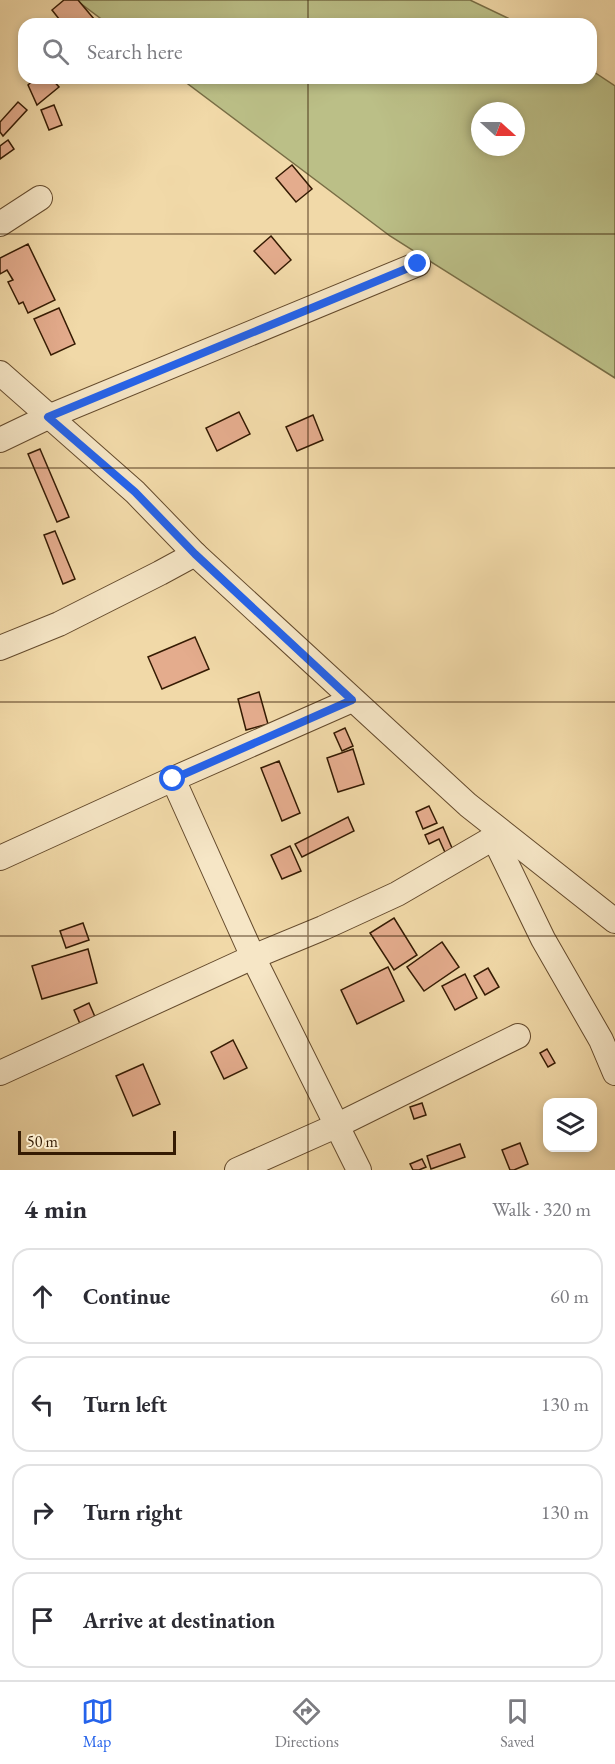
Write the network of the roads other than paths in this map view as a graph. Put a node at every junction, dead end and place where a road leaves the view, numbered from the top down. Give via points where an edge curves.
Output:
1 (40, 198) dead end
2 (0, 224) edge
3 (418, 264) dead end
4 (0, 374) edge
5 (48, 417) junction
6 (0, 440) edge
7 (195, 554) junction
8 (0, 648) edge
9 (352, 700) junction
10 (173, 779) junction
11 (498, 835) junction
12 (0, 858) edge
13 (615, 921) edge
14 (253, 957) junction
15 (518, 1036) dead end
16 (0, 1073) edge
17 (615, 1073) edge
18 (338, 1125) junction
19 (237, 1170) edge
20 (359, 1170) edge

1 - 2 street
3 - 5 street
4 - 5 street
5 - 6 street
5 - 7 street via 135,492
7 - 8 street via 58,624
7 - 9 street
9 - 10 street
9 - 11 street
10 - 12 street
10 - 14 street
11 - 13 street
11 - 14 street via 397,894
11 - 17 street via 543,939 601,1040
14 - 16 street
14 - 18 street
15 - 18 street
18 - 19 street
18 - 20 street

